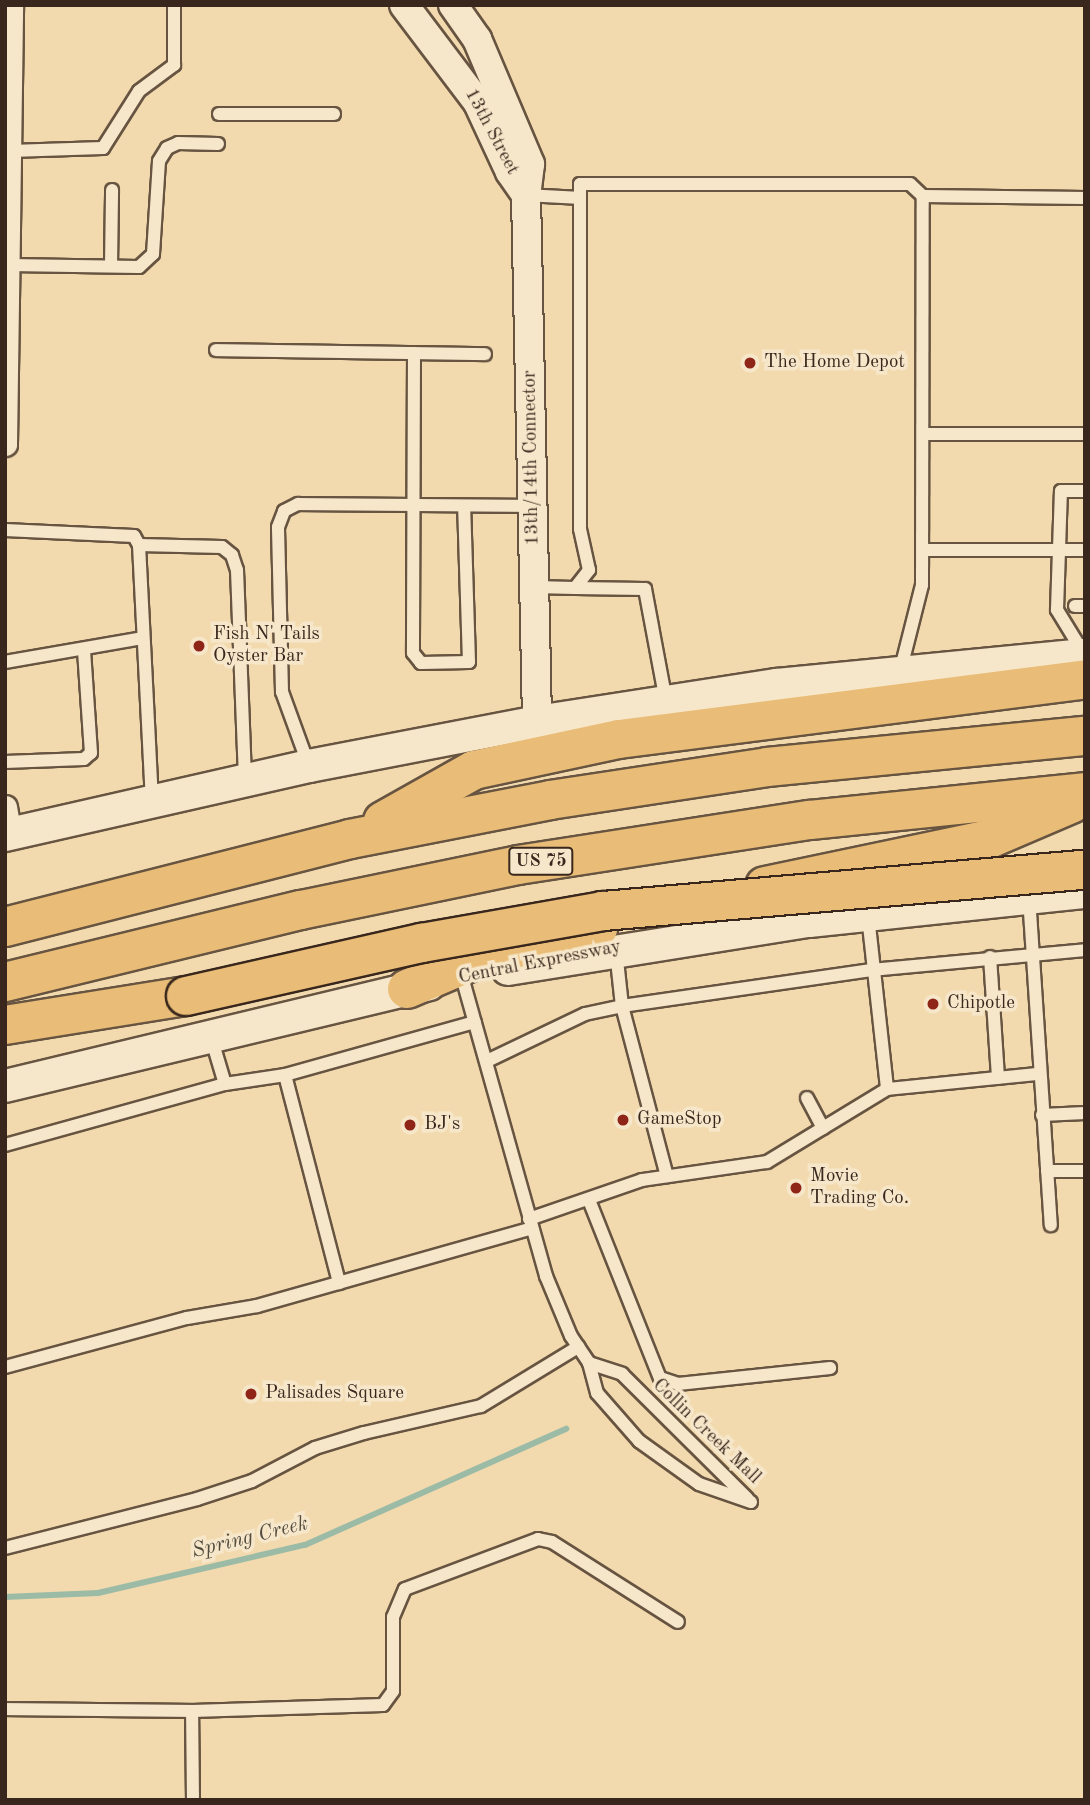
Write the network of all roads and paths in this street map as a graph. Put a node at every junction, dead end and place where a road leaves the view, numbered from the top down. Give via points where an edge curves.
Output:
1 (11, 5) edge
2 (174, 5) edge
3 (404, 5) edge
4 (453, 5) edge
5 (219, 114) dead end
6 (334, 114) dead end
7 (218, 144) dead end
8 (10, 151) junction
9 (112, 190) dead end
10 (526, 195) junction
11 (923, 196) junction
12 (580, 198) junction
13 (1085, 198) edge
14 (7, 265) edge
15 (111, 266) junction
16 (216, 350) dead end
17 (414, 353) junction
18 (485, 355) dead end
19 (923, 434) junction
20 (1085, 434) edge
21 (5, 444) edge
22 (1085, 491) edge
23 (410, 506) junction
24 (464, 506) junction
25 (533, 506) junction
26 (5, 530) edge
27 (139, 545) junction
28 (1062, 549) junction
29 (923, 550) junction
30 (1085, 550) edge
31 (534, 587) junction
32 (575, 588) junction
33 (142, 638) junction
34 (84, 649) junction
35 (5, 662) edge
36 (1084, 663) edge
37 (900, 672) junction
38 (666, 702) junction
39 (537, 722) junction
40 (1085, 736) edge
41 (5, 762) edge
42 (309, 766) junction
43 (245, 781) junction
44 (1085, 792) edge
45 (1085, 799) edge
46 (152, 803) junction
47 (7, 825) edge
48 (350, 838) junction
49 (1085, 870) edge
50 (1085, 892) edge
51 (1029, 896) junction
52 (868, 914) junction
53 (5, 927) edge
54 (616, 949) junction
55 (1085, 950) edge
56 (1032, 953) junction
57 (990, 957) junction
58 (871, 970) junction
59 (462, 977) junction
60 (5, 982) edge
61 (407, 989) junction
62 (622, 1006) junction
63 (475, 1022) junction
64 (5, 1025) edge
65 (210, 1034) junction
66 (487, 1061) junction
67 (1038, 1074) junction
68 (285, 1075) junction
69 (998, 1078) junction
70 (225, 1084) junction
71 (5, 1086) edge
72 (887, 1089) junction
73 (807, 1098) dead end
74 (1085, 1113) edge
75 (1042, 1115) junction
76 (823, 1128) junction
77 (5, 1145) edge
78 (1046, 1171) junction
79 (1085, 1171) edge
80 (667, 1176) junction
81 (589, 1200) junction
82 (531, 1224) junction
83 (1051, 1225) dead end
84 (340, 1283) junction
85 (578, 1347) junction
86 (589, 1363) junction
87 (5, 1367) edge
88 (830, 1367) dead end
89 (5, 1548) edge
90 (678, 1622) dead end
91 (5, 1710) edge
92 (192, 1711) junction
93 (193, 1800) edge

1 - 8 street
2 - 8 lane via 174,65 139,91 103,148
3 - 10 street, 13th Street via 478,103 510,172
4 - 10 street, 13th Street via 477,38 502,91 530,164
5 - 6 lane
7 - 15 lane via 178,143 167,148 159,162 153,254 139,267
8 - 14 street
9 - 15 lane
10 - 12 lane
10 - 25 street, 13th/14th Connector
11 - 12 lane via 910,184 580,184
11 - 13 lane
11 - 19 lane
12 - 32 lane via 580,529 589,570
14 - 15 lane
14 - 21 street
16 - 17 lane
17 - 18 lane
17 - 23 lane
19 - 20 lane
19 - 29 lane
22 - 28 lane via 1061,491
23 - 24 lane
23 - 24 lane via 413,653 421,663 447,664 469,662
23 - 42 lane via 298,504 284,512 278,527 282,692
24 - 25 lane
25 - 31 street, 13th/14th Connector
26 - 27 lane via 122,533 134,536
27 - 33 lane
27 - 43 lane via 222,547 232,555 239,606
28 - 29 lane
28 - 30 lane
28 - 36 lane via 1057,610
29 - 37 lane via 920,602
31 - 32 lane
31 - 39 street, 13th/14th Connector
32 - 38 lane via 645,589
33 - 34 lane
33 - 46 lane
34 - 35 lane
34 - 41 lane via 91,753 84,759
36 - 37 main road
36 - 48 highway via 619,739 474,770
37 - 38 main road
38 - 39 main road
39 - 42 main road
40 - 48 highway via 767,767 550,800
42 - 43 main road
43 - 46 main road
44 - 60 highway, US 75 via 810,820 568,856 325,905
45 - 61 highway via 989,838 866,861 549,940 468,963
46 - 47 main road
48 - 53 highway
49 - 64 highway, bridge via 603,911 422,943 186,996
50 - 51 main road, Central Expressway
51 - 52 main road, Central Expressway
51 - 56 lane
52 - 54 main road, Central Expressway
52 - 58 lane
54 - 59 main road, Central Expressway
54 - 62 lane
55 - 56 lane
56 - 57 lane
56 - 67 lane
57 - 58 lane
57 - 69 lane
58 - 62 lane
58 - 72 lane
59 - 61 main road, Central Expressway
59 - 63 lane, Collin Creek Mall
61 - 65 main road, Central Expressway
62 - 66 lane via 585,1014
62 - 80 lane
63 - 66 lane, Collin Creek Mall
63 - 68 lane
65 - 70 lane
65 - 71 main road, Central Expressway
66 - 82 lane, Collin Creek Mall
67 - 69 lane
67 - 75 lane
68 - 70 lane
68 - 84 lane
69 - 72 lane
70 - 77 lane
72 - 76 lane
73 - 76 lane
74 - 75 lane
75 - 78 lane
76 - 80 lane via 767,1162
78 - 79 lane
78 - 83 lane
80 - 81 lane
81 - 82 lane
81 - 88 lane via 660,1378 678,1384
82 - 84 lane
82 - 85 lane, Collin Creek Mall via 557,1308
84 - 87 lane
85 - 86 lane, Collin Creek Mall
85 - 89 lane via 481,1406 364,1433 315,1448 230,1488
86 - 86 lane, Collin Creek Mall via 597,1393 639,1441 699,1484 751,1502 622,1374
90 - 92 lane via 552,1542 538,1539 405,1589 393,1617 393,1691 383,1705
91 - 92 lane
92 - 93 lane

